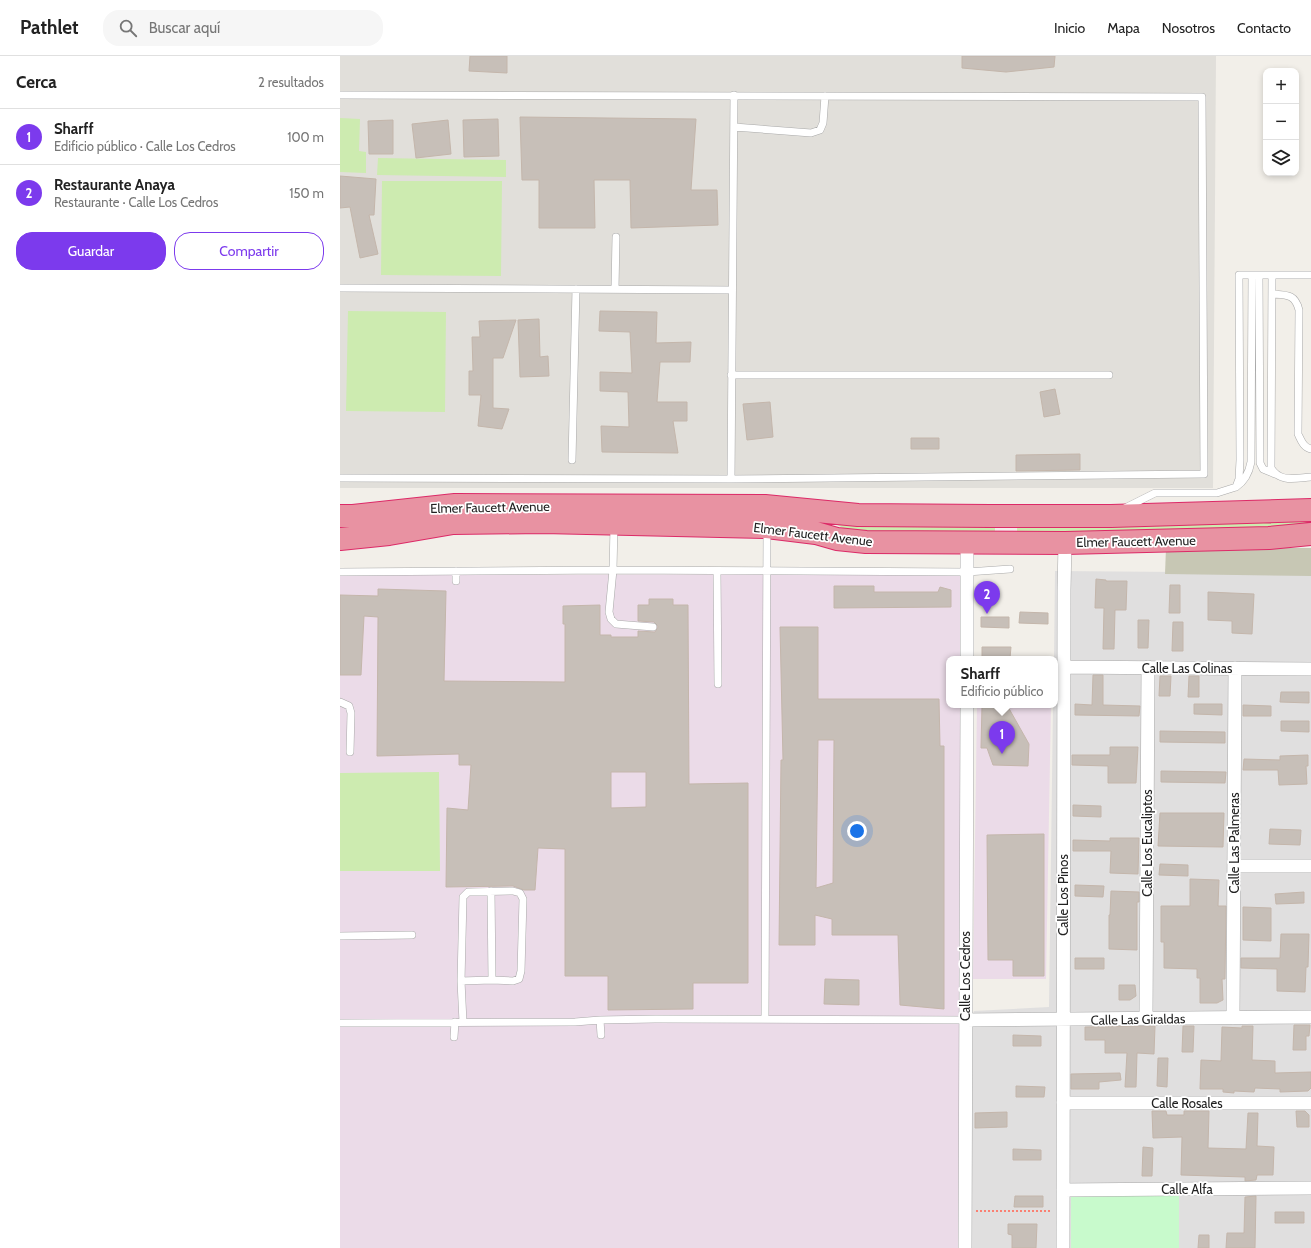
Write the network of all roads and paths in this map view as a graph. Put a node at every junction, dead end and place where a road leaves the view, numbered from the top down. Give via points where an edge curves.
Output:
1 (340, 95) edge
2 (734, 96) junction
3 (825, 96) junction
4 (734, 127) junction
5 (616, 237) dead end
6 (1256, 275) junction
7 (1272, 275) junction
8 (1311, 275) edge
9 (340, 288) edge
10 (576, 289) junction
11 (615, 289) junction
12 (732, 290) junction
13 (1272, 294) junction
14 (1109, 374) dead end
15 (731, 375) junction
16 (1311, 449) edge
17 (572, 460) dead end
18 (1275, 474) junction
19 (1311, 477) edge
20 (340, 478) edge
21 (730, 479) junction
22 (1236, 487) junction
23 (1311, 510) edge
24 (613, 515) junction
25 (340, 516) edge
26 (1006, 516) junction
27 (1111, 516) junction
28 (766, 517) junction
29 (1311, 534) edge
30 (340, 538) edge
31 (967, 543) junction
32 (1007, 543) junction
33 (1065, 543) junction
34 (1010, 569) dead end
35 (613, 570) junction
36 (766, 571) junction
37 (340, 572) edge
38 (456, 572) junction
39 (717, 572) junction
40 (967, 572) junction
41 (456, 581) dead end
42 (653, 627) dead end
43 (967, 656) edge
44 (1064, 667) junction
45 (1148, 667) junction
46 (1235, 668) junction
47 (1311, 669) edge
48 (718, 684) dead end
49 (340, 702) edge
50 (967, 708) edge
51 (350, 752) dead end
52 (1234, 866) junction
53 (1311, 866) edge
54 (490, 891) junction
55 (412, 935) dead end
56 (340, 936) edge
57 (492, 980) junction
58 (461, 981) junction
59 (1311, 1017) edge
60 (1146, 1018) junction
61 (1233, 1018) junction
62 (766, 1019) junction
63 (1063, 1019) junction
64 (600, 1020) junction
65 (965, 1020) junction
66 (459, 1022) junction
67 (340, 1023) edge
68 (601, 1035) dead end
69 (454, 1037) dead end
70 (1063, 1103) junction
71 (1311, 1103) edge
72 (1311, 1188) edge
73 (1063, 1190) junction
74 (965, 1211) junction
75 (1063, 1211) junction
76 (965, 1248) edge
77 (1063, 1248) edge

1 - 2 lane
2 - 3 lane
2 - 4 lane
3 - 4 lane via 823,124 820,130 811,132
3 - 21 lane via 1202,97 1204,474
4 - 12 lane
5 - 11 lane
6 - 7 lane
6 - 18 lane via 1259,456 1263,469
6 - 22 lane via 1251,462 1242,483
6 - 22 lane via 1240,275 1240,460
7 - 8 lane
7 - 13 lane
9 - 10 lane
10 - 11 lane
10 - 17 lane
11 - 12 lane
12 - 15 lane
13 - 16 lane via 1284,294 1293,298 1299,310 1298,434 1302,443
13 - 18 lane via 1271,468
14 - 15 lane
15 - 21 lane
18 - 19 lane via 1283,478
20 - 21 lane
22 - 27 lane via 1217,493 1155,493
23 - 27 highway, Elmer Faucett Avenue
24 - 25 highway, Elmer Faucett Avenue via 455,505
24 - 28 highway, Elmer Faucett Avenue
24 - 30 highway, Elmer Faucett Avenue via 543,522 453,523 389,534
24 - 35 lane
26 - 27 highway, Elmer Faucett Avenue
26 - 28 highway, Elmer Faucett Avenue
26 - 32 highway
28 - 31 highway, Elmer Faucett Avenue via 837,539 866,542
28 - 36 lane
29 - 33 highway, Elmer Faucett Avenue via 1268,538
31 - 32 highway, Elmer Faucett Avenue
31 - 40 street
32 - 33 highway, Elmer Faucett Avenue
33 - 44 street, Calle Los Pinos
34 - 40 lane
35 - 38 lane
35 - 39 lane
35 - 42 lane via 609,612 611,620 616,624
36 - 39 lane
36 - 40 lane
36 - 62 lane
37 - 38 lane
38 - 41 lane
39 - 48 lane
40 - 43 street
44 - 45 street, Calle Las Colinas
44 - 63 street, Calle Los Pinos
45 - 46 street, Calle Las Colinas
45 - 60 street, Calle Los Eucaliptos
46 - 47 street, Calle Las Colinas
46 - 52 street, Calle Las Palmeras
49 - 51 lane via 349,706 351,713
50 - 65 street, Calle Los Cedros
52 - 53 street
52 - 61 street, Calle Las Palmeras
54 - 57 lane
54 - 57 lane via 513,891 520,893 523,899 520,979
54 - 58 lane via 468,892 463,897
55 - 56 lane
57 - 58 lane
58 - 66 lane
59 - 61 street, Calle Las Giraldas
60 - 61 street, Calle Las Giraldas
60 - 63 street, Calle Las Giraldas
62 - 64 lane
62 - 65 lane
63 - 65 street, Calle Las Giraldas
63 - 70 street, Calle Los Pinos
64 - 66 lane
64 - 68 lane
65 - 74 street, Calle Los Cedros
66 - 67 lane
66 - 69 lane
70 - 71 street, Calle Rosales
70 - 73 street, Calle Los Pinos
72 - 73 street, Calle Alfa
73 - 75 street, Calle Los Pinos
74 - 75 path
74 - 76 street, Calle Los Cedros
75 - 77 street, Calle Los Pinos

